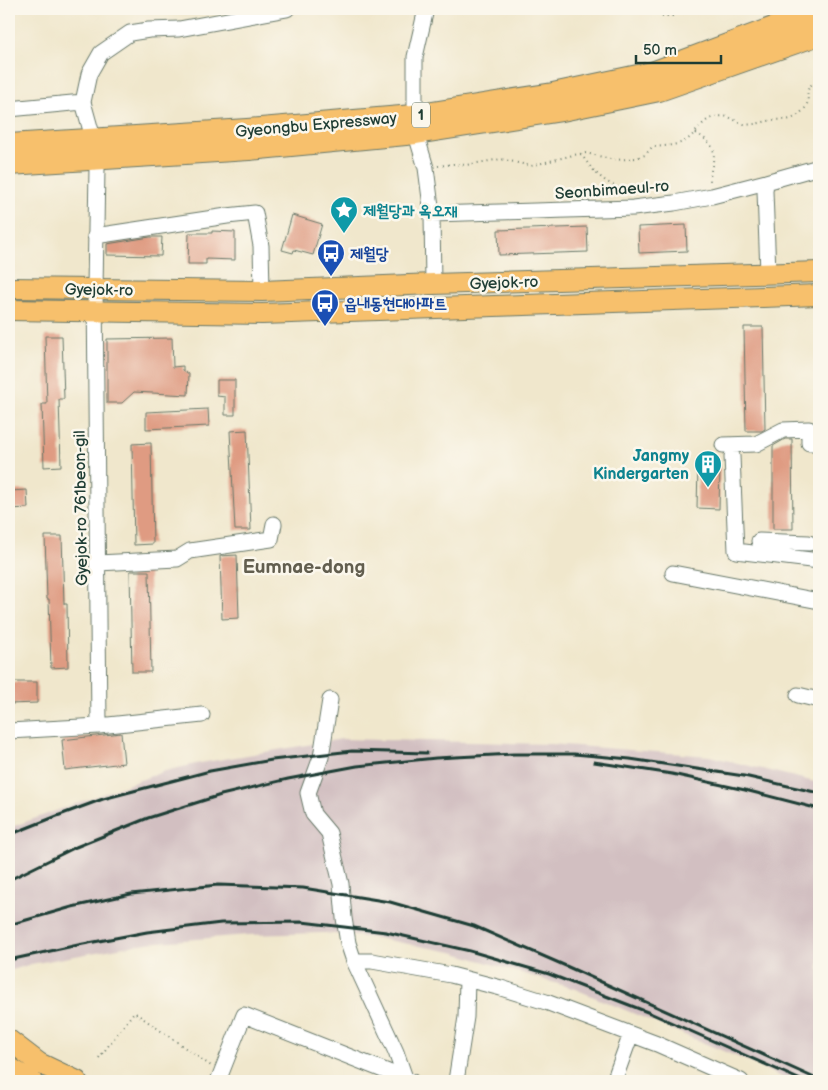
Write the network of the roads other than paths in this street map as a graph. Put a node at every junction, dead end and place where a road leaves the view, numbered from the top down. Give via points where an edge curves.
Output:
1 (287, 9) edge
2 (426, 9) edge
3 (819, 11) edge
4 (819, 34) edge
5 (83, 102) junction
6 (9, 109) edge
7 (415, 109) dead end
8 (93, 138) dead end
9 (418, 141) dead end
10 (9, 145) edge
11 (9, 164) edge
12 (819, 167) edge
13 (97, 168) dead end
14 (766, 182) junction
15 (432, 214) junction
16 (95, 236) junction
17 (819, 272) edge
18 (768, 273) junction
19 (433, 284) junction
20 (9, 288) edge
21 (95, 289) junction
22 (262, 291) junction
23 (819, 295) edge
24 (9, 310) edge
25 (95, 312) junction
26 (819, 443) edge
27 (274, 524) dead end
28 (759, 541) dead end
29 (809, 543) dead end
30 (819, 560) edge
31 (98, 563) junction
32 (673, 573) dead end
33 (819, 601) edge
34 (798, 695) dead end
35 (330, 700) dead end
36 (819, 700) edge
37 (202, 715) dead end
38 (99, 726) junction
39 (9, 730) edge
40 (354, 961) junction
41 (466, 979) junction
42 (631, 1034) junction
43 (9, 1040) edge
44 (9, 1067) edge
45 (220, 1077) edge
46 (408, 1080) edge
47 (32, 1081) edge
48 (78, 1081) edge
49 (456, 1081) edge
50 (614, 1081) edge
51 (741, 1081) edge

1 - 5 street via 179,29 130,33 102,53 89,74
2 - 7 street via 415,57
3 - 10 highway, Gyeongbu Expressway / 1 via 652,73 553,94 413,116
4 - 11 highway, Gyeongbu Expressway / 1 via 659,90 552,112 416,133 249,149
5 - 6 street
5 - 8 street
9 - 15 street via 426,168
12 - 14 street, Seonbimaeul-ro
13 - 16 street, Gyejok-ro 761beon-gil
14 - 15 street, Seonbimaeul-ro via 712,196 633,208
14 - 18 street
15 - 19 street
16 - 21 street, Gyejok-ro 761beon-gil
16 - 22 street via 255,213 261,246
17 - 18 main road, Gyejok-ro
18 - 19 main road, Gyejok-ro
19 - 22 main road, Gyejok-ro
20 - 21 main road, Gyejok-ro
21 - 22 main road, Gyejok-ro
21 - 25 street, Gyejok-ro 761beon-gil
23 - 25 main road, Gyejok-ro via 262,314
24 - 25 main road, Gyejok-ro
25 - 31 street, Gyejok-ro 761beon-gil
26 - 30 street via 810,443 809,429 783,430 756,444 728,450 736,551
27 - 31 street via 271,539 190,551 177,559
28 - 29 street
31 - 38 street, Gyejok-ro 761beon-gil
32 - 33 street
34 - 36 street
35 - 40 street via 322,757 308,793 313,814 329,833
37 - 38 street
38 - 39 street
40 - 41 street via 399,965
40 - 46 street
41 - 42 street via 546,1002
41 - 49 street via 466,1017
42 - 50 street
42 - 51 street
43 - 48 main road via 39,1063
44 - 47 main road
45 - 46 street via 244,1015

